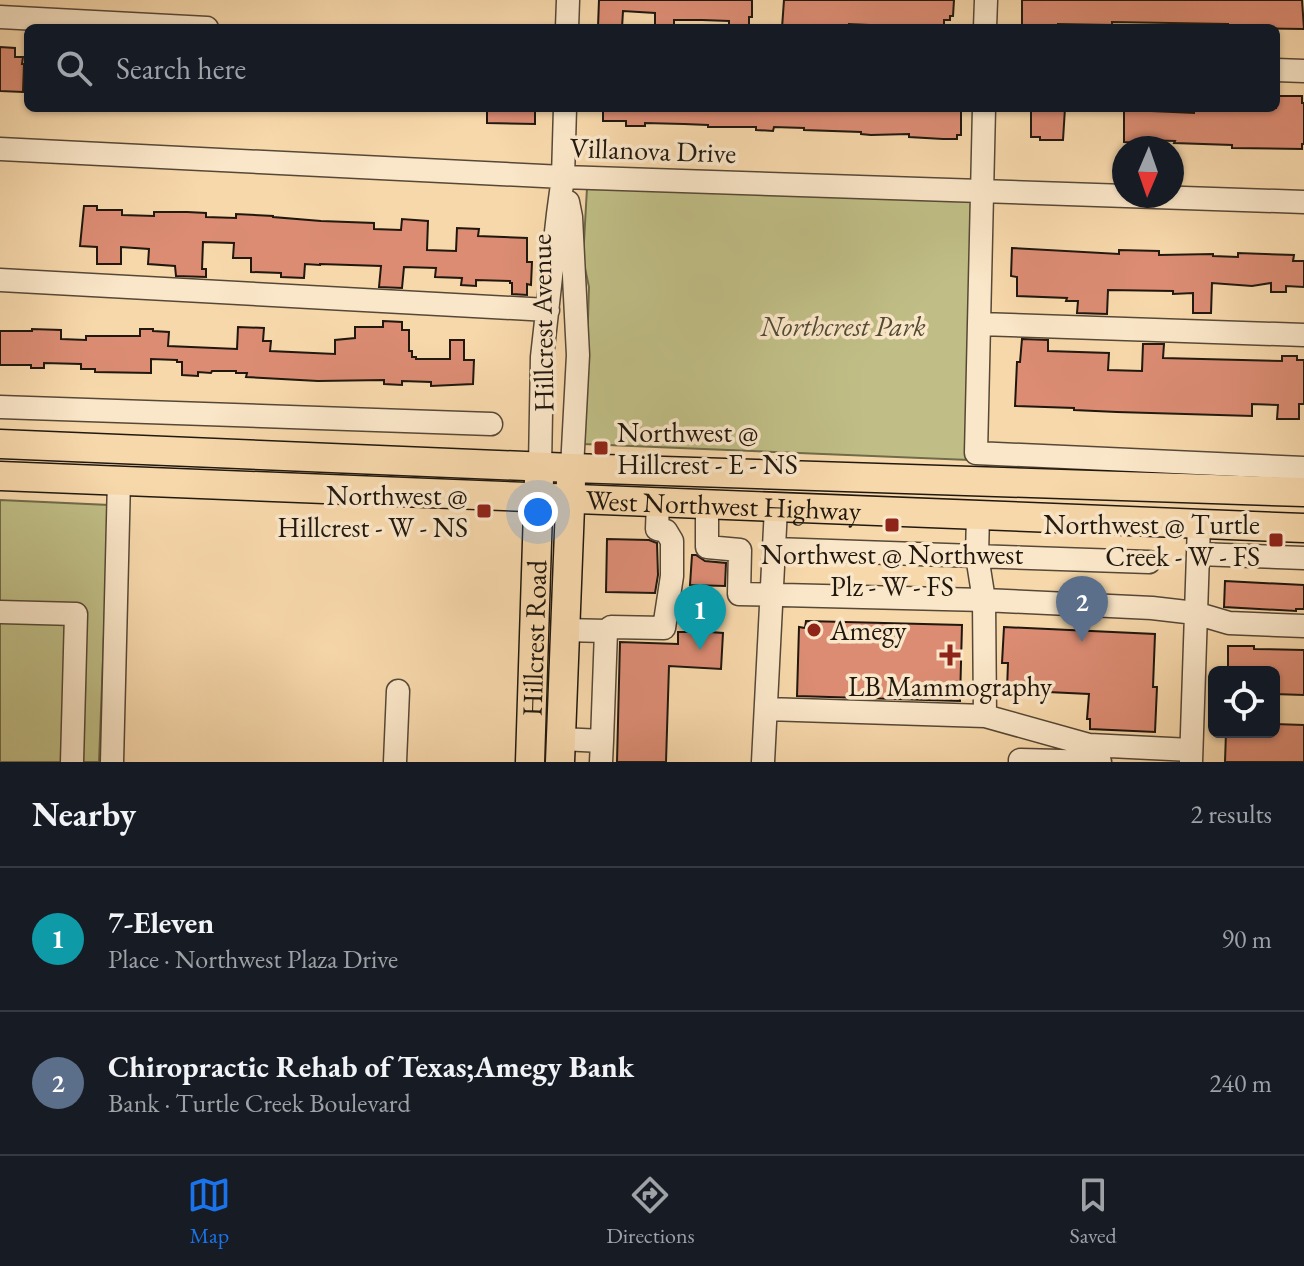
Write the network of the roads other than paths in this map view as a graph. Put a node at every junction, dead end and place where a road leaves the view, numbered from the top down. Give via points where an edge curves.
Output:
1 (568, 0) edge
2 (986, 0) edge
3 (0, 17) edge
4 (132, 24) edge
5 (567, 24) edge
6 (985, 24) edge
7 (1280, 70) edge
8 (1304, 71) edge
9 (565, 112) edge
10 (984, 112) edge
11 (0, 149) edge
12 (563, 177) junction
13 (982, 192) junction
14 (1304, 202) edge
15 (0, 280) edge
16 (548, 310) junction
17 (979, 324) junction
18 (1304, 335) edge
19 (0, 407) edge
20 (491, 424) dead end
21 (0, 444) edge
22 (540, 466) junction
23 (572, 468) junction
24 (1304, 468) edge
25 (0, 476) edge
26 (119, 480) junction
27 (1201, 488) junction
28 (1304, 492) edge
29 (539, 497) junction
30 (571, 498) junction
31 (707, 504) junction
32 (776, 508) junction
33 (978, 514) junction
34 (652, 524) junction
35 (1199, 524) junction
36 (1304, 528) edge
37 (774, 549) junction
38 (1198, 554) junction
39 (977, 556) junction
40 (1304, 558) edge
41 (1149, 562) dead end
42 (772, 595) junction
43 (984, 600) junction
44 (0, 612) edge
45 (1195, 613) junction
46 (1304, 626) edge
47 (564, 630) junction
48 (606, 631) junction
49 (398, 691) dead end
50 (766, 709) junction
51 (985, 716) junction
52 (531, 733) junction
53 (561, 745) edge
54 (602, 751) edge
55 (1191, 756) edge
56 (1020, 761) edge
57 (72, 762) edge
58 (112, 762) edge
59 (395, 762) edge
60 (530, 762) edge
61 (763, 762) edge
62 (1100, 762) edge

1 - 5 street
2 - 6 street
3 - 4 street
7 - 8 street
9 - 12 street, Hillcrest Avenue
10 - 13 street
11 - 12 street, Villanova Drive
12 - 13 street, Villanova Drive
12 - 16 street, Hillcrest Avenue
12 - 23 street, Hillcrest Avenue via 571,217 578,355
13 - 14 street, Villanova Drive
13 - 17 street
15 - 16 street
16 - 22 street, Hillcrest Avenue
17 - 18 street
17 - 24 street via 976,453
19 - 20 street
21 - 22 main road, West Northwest Highway
22 - 23 main road, West Northwest Highway
22 - 29 main road, Hillcrest Road
23 - 27 main road, West Northwest Highway
23 - 30 main road, Hillcrest Road
25 - 26 main road, West Northwest Highway
26 - 29 main road, West Northwest Highway
26 - 58 street
27 - 28 main road, West Northwest Highway
27 - 35 main road
29 - 30 main road, West Northwest Highway
29 - 52 main road, Hillcrest Road
30 - 34 main road, West Northwest Highway
30 - 47 main road, Hillcrest Road
31 - 32 main road, West Northwest Highway
31 - 34 main road, West Northwest Highway
31 - 42 street via 707,547 740,550 739,594
32 - 33 main road, West Northwest Highway
32 - 37 street
33 - 35 main road, West Northwest Highway
33 - 39 street
34 - 48 street via 672,541 664,628
35 - 36 main road, West Northwest Highway
35 - 38 street
37 - 39 street
37 - 42 street
38 - 40 street
38 - 45 street
39 - 41 street
39 - 43 street
42 - 43 street
42 - 50 street
43 - 45 street
43 - 51 street
44 - 57 street via 76,614
45 - 46 street via 1229,623
45 - 55 street
47 - 48 street
47 - 53 main road, Hillcrest Road
48 - 54 street
49 - 59 street
50 - 51 street
50 - 61 street
51 - 55 street via 1089,745
52 - 53 main road
52 - 60 main road, Hillcrest Road
53 - 54 street
56 - 62 street

